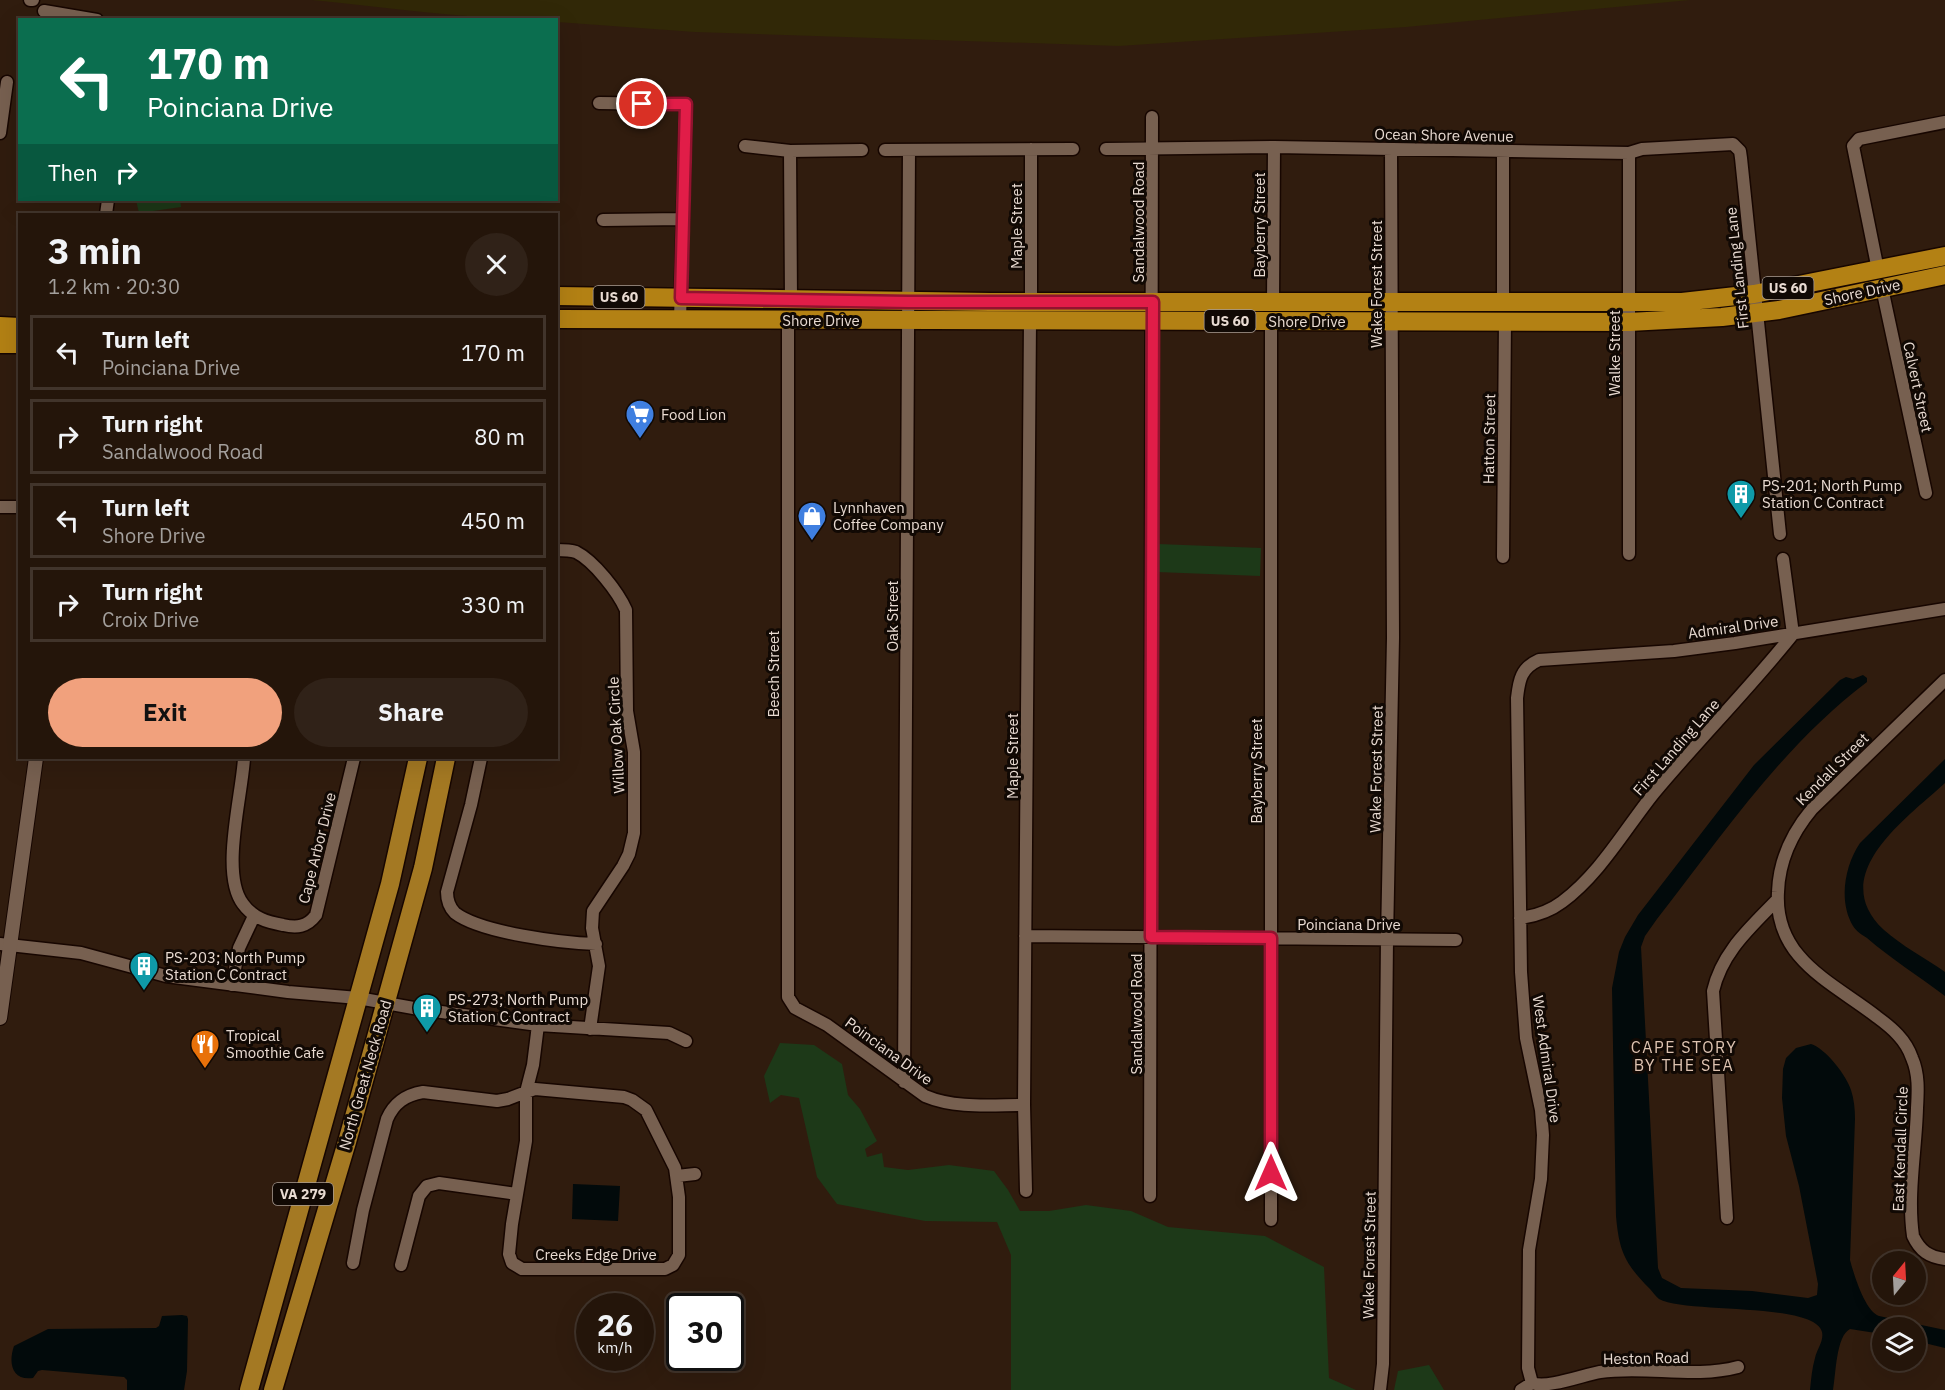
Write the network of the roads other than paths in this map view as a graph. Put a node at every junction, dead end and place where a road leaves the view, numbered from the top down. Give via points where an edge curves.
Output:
1 (44, 11) dead end
2 (89, 18) edge
3 (9, 83) edge
4 (599, 103) dead end
5 (1152, 117) dead end
6 (1945, 122) edge
7 (0, 133) edge
8 (1733, 144) joint
9 (744, 147) dead end
10 (1274, 147) junction
11 (1153, 148) junction
12 (1031, 149) junction
13 (1073, 149) dead end
14 (1106, 149) dead end
15 (1391, 149) junction
16 (862, 150) dead end
17 (885, 150) dead end
18 (909, 150) junction
19 (790, 151) junction
20 (1503, 152) junction
21 (1629, 153) junction
22 (682, 219) junction
23 (603, 220) dead end
24 (1945, 256) edge
25 (1945, 275) edge
26 (1880, 279) junction
27 (1754, 294) junction
28 (558, 296) edge
29 (681, 298) junction
30 (791, 300) junction
31 (908, 302) junction
32 (1031, 302) junction
33 (1153, 302) junction
34 (1629, 303) junction
35 (1272, 312) junction
36 (1390, 312) junction
37 (1504, 312) junction
38 (1756, 313) junction
39 (560, 320) edge
40 (680, 320) junction
41 (788, 320) junction
42 (908, 320) junction
43 (1030, 321) junction
44 (1153, 321) junction
45 (1629, 322) junction
46 (0, 326) edge
47 (18, 327) edge
48 (0, 344) edge
49 (18, 344) edge
50 (1926, 493) dead end
51 (0, 507) edge
52 (18, 507) edge
53 (1780, 534) dead end
54 (558, 550) edge
55 (1629, 554) dead end
56 (1503, 557) dead end
57 (1783, 559) dead end
58 (1945, 609) edge
59 (1793, 634) junction
60 (1526, 668) joint
61 (1945, 680) edge
62 (36, 759) edge
63 (244, 759) edge
64 (354, 759) edge
65 (418, 759) edge
66 (446, 759) edge
67 (481, 759) edge
68 (1777, 900) junction
69 (254, 916) junction
70 (1520, 918) junction
71 (1025, 936) junction
72 (1151, 937) junction
73 (1271, 938) junction
74 (1387, 939) junction
75 (1456, 940) dead end
76 (596, 944) junction
77 (5, 945) edge
78 (232, 985) junction
79 (358, 998) junction
80 (386, 1003) junction
81 (810, 1016) joint
82 (0, 1018) edge
83 (538, 1024) junction
84 (590, 1029) junction
85 (686, 1041) dead end
86 (904, 1082) junction
87 (526, 1092) junction
88 (1024, 1105) junction
89 (695, 1174) dead end
90 (677, 1176) junction
91 (1026, 1191) dead end
92 (517, 1194) junction
93 (1150, 1196) dead end
94 (1727, 1218) dead end
95 (1271, 1220) dead end
96 (1945, 1259) edge
97 (353, 1263) dead end
98 (401, 1265) dead end
99 (1738, 1367) dead end
100 (1532, 1383) junction
101 (249, 1390) edge
102 (273, 1390) edge
103 (1380, 1390) edge
104 (1521, 1390) edge

1 - 2 street
3 - 7 street
4 - 22 street via 686,104
5 - 11 street
6 - 26 street, Calvert Street via 1859,139 1853,147
8 - 21 street, Ocean Shore Avenue
8 - 27 street, First Landing Lane via 1741,158
9 - 19 street
10 - 11 street, Ocean Shore Avenue
10 - 15 street, Ocean Shore Avenue
10 - 35 street, Bayberry Street
11 - 14 street, Ocean Shore Avenue
11 - 33 street, Sandalwood Road
12 - 13 street
12 - 18 street
12 - 32 street, Maple Street
15 - 20 street, Ocean Shore Avenue
15 - 36 street, Wake Forest Street
16 - 19 street
17 - 18 street
18 - 31 street, Oak Street
19 - 30 street
20 - 21 street, Ocean Shore Avenue
20 - 37 street, Hatton Street
21 - 34 street, Walke Street
22 - 23 street
22 - 29 street
24 - 26 highway, Shore Drive / US 60
25 - 26 highway, Shore Drive / US 60
26 - 27 highway, Shore Drive / US 60
26 - 38 highway, Shore Drive / US 60
26 - 50 street, Calvert Street
27 - 34 highway, Shore Drive / US 60
27 - 38 street, First Landing Lane
28 - 29 highway, Shore Drive / US 60
29 - 30 highway, Shore Drive / US 60
29 - 40 street
30 - 31 highway, Shore Drive / US 60
31 - 32 highway, Shore Drive / US 60
31 - 42 street, Oak Street
32 - 33 highway, Shore Drive / US 60
33 - 35 highway, Shore Drive / US 60
33 - 44 street, Sandalwood Road
34 - 37 highway, Shore Drive / US 60
34 - 45 street, Walke Street
35 - 36 highway, Shore Drive / US 60
35 - 44 highway, Shore Drive / US 60
35 - 73 street, Bayberry Street
36 - 37 highway, Shore Drive / US 60
36 - 74 street, Wake Forest Street via 1393,638
37 - 45 highway, Shore Drive / US 60
37 - 56 street, Hatton Street
38 - 45 highway, Shore Drive / US 60
38 - 53 street, First Landing Lane
39 - 40 highway, Shore Drive / US 60
40 - 41 highway, Shore Drive / US 60
41 - 42 highway, Shore Drive / US 60
41 - 81 street, Beech Street via 787,978 791,1004
42 - 43 highway, Shore Drive / US 60
42 - 86 street, Oak Street
43 - 44 highway, Shore Drive / US 60
43 - 71 street, Maple Street
44 - 72 street, Sandalwood Road
45 - 55 street, Walke Street
46 - 47 highway
48 - 49 highway
51 - 52 street
54 - 76 street, Willow Oak Circle via 582,555 607,580 626,610 634,833 623,866 593,911
57 - 59 street
58 - 59 street, Admiral Drive
59 - 60 street, Admiral Drive via 1674,651 1539,660
59 - 70 street, First Landing Lane via 1656,791 1585,881 1553,908
60 - 70 street, West Admiral Drive via 1517,698
61 - 68 street, Kendall Street via 1801,821 1780,869
62 - 77 street
63 - 69 street via 234,884 242,903
64 - 69 street, Cape Arbor Drive via 316,915 307,924 294,927
65 - 79 main road, North Great Neck Road / VA 279 via 391,881
66 - 80 main road, North Great Neck Road / VA 279 via 423,868
67 - 76 street via 447,892 449,905 468,919 512,933
68 - 94 street via 1731,949 1713,991
68 - 96 street, East Kendall Circle via 1782,926 1796,954 1823,980 1892,1028 1907,1046 1918,1083 1913,1236 1926,1253
69 - 78 street via 239,948
70 - 100 street, West Admiral Drive via 1526,1038 1543,1135 1530,1250 1528,1368
71 - 72 street, Poinciana Drive
71 - 88 street, Maple Street
72 - 73 street, Poinciana Drive
72 - 93 street, Sandalwood Road
73 - 74 street, Poinciana Drive
73 - 95 street, Bayberry Street
74 - 75 street, Poinciana Drive
74 - 103 street, Wake Forest Street
76 - 84 street, Willow Oak Circle via 599,966
77 - 78 street via 81,953 166,976
77 - 82 street
78 - 79 street
79 - 80 street
79 - 101 main road, North Great Neck Road / VA 279
80 - 83 street
80 - 102 main road, North Great Neck Road / VA 279
81 - 86 street, Poinciana Drive
83 - 84 street
83 - 87 street
84 - 85 street via 669,1033
86 - 88 street, Poinciana Drive via 924,1096 947,1104
87 - 90 street, Creeks Edge Drive via 549,1090 632,1100 651,1118
87 - 92 street, Creeks Edge Drive via 526,1141
87 - 97 street via 497,1101 423,1092 396,1104 387,1119
88 - 91 street, Maple Street
89 - 90 street
90 - 92 street, Creeks Edge Drive via 679,1255 665,1269 517,1267 510,1254
92 - 98 street via 439,1183 427,1186 419,1196
99 - 100 street, Heston Road via 1707,1373 1619,1370 1548,1384
100 - 104 street, Heston Road

